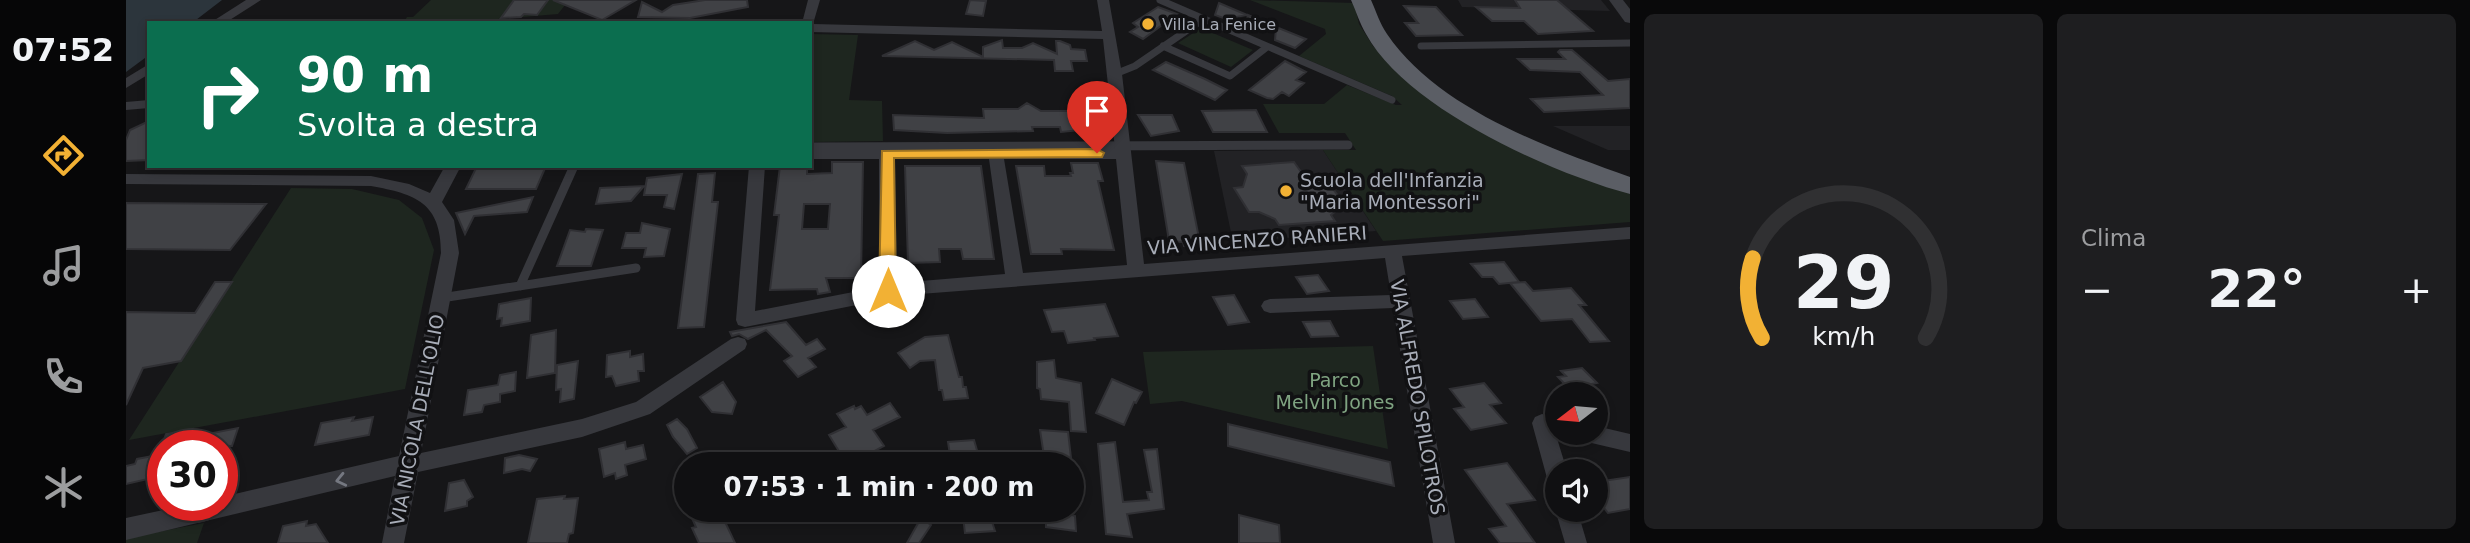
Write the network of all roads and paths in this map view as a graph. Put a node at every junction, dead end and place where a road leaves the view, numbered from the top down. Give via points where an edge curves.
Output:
1 (255, 0) edge
2 (814, 0) edge
3 (1102, 0) edge
4 (1160, 0) edge
5 (1361, 0) edge
6 (1377, 0) edge
7 (1616, 0) edge
8 (1630, 19) edge
9 (1202, 20) junction
10 (219, 21) edge
11 (809, 21) edge
12 (812, 28) edge
13 (1107, 35) junction
14 (1630, 43) edge
15 (1163, 46) junction
16 (1421, 46) dead end
17 (1267, 47) junction
18 (147, 69) edge
19 (1115, 74) junction
20 (126, 84) edge
21 (1392, 100) dead end
22 (147, 104) edge
23 (126, 106) edge
24 (1348, 145) dead end
25 (812, 147) edge
26 (1122, 150) junction
27 (996, 153) junction
28 (812, 154) edge
29 (887, 154) junction
30 (452, 168) edge
31 (573, 168) edge
32 (757, 168) edge
33 (1594, 168) junction
34 (1630, 176) edge
35 (126, 179) edge
36 (1630, 186) edge
37 (433, 203) junction
38 (1630, 233) edge
39 (1392, 251) junction
40 (636, 268) dead end
41 (1136, 271) junction
42 (1015, 280) junction
43 (520, 286) junction
44 (888, 291) junction
45 (441, 298) junction
46 (1401, 301) junction
47 (1269, 307) dead end
48 (738, 344) dead end
49 (1608, 438) edge
50 (1630, 443) edge
51 (408, 464) junction
52 (1570, 522) edge
53 (126, 530) edge
54 (393, 543) edge
55 (1444, 543) edge
56 (1576, 543) edge

1 - 10 street
2 - 11 street
3 - 13 street
4 - 9 lane
5 - 33 highway via 1370,27 1386,51 1425,86 1499,132
6 - 33 highway via 1395,43 1427,75 1518,131
7 - 8 street
9 - 15 lane
9 - 17 lane
12 - 13 street
13 - 19 street
14 - 16 lane
15 - 17 lane via 1230,76
15 - 19 lane
17 - 21 lane
18 - 20 street
19 - 26 street
22 - 23 street
24 - 26 lane
25 - 26 lane
26 - 27 street
26 - 41 street
27 - 29 street
27 - 42 street
28 - 29 street
29 - 44 street
30 - 37 street
31 - 43 lane
32 - 44 street, VIA VINCENZO RANIERI via 745,320
33 - 34 highway
33 - 36 highway
35 - 37 street via 371,181 399,185
37 - 45 street, VIA NICOLA DELL'OLIO via 448,221 451,234
38 - 39 street, VIA VINCENZO RANIERI
39 - 41 street, VIA VINCENZO RANIERI
39 - 46 street, VIA ALFREDO SPILOTROS
40 - 43 lane
41 - 42 street, VIA VINCENZO RANIERI
42 - 44 street, VIA VINCENZO RANIERI
43 - 45 lane
45 - 51 street, VIA NICOLA DELL'OLIO
46 - 47 street
46 - 55 street, VIA ALFREDO SPILOTROS
48 - 51 street via 643,408 582,428
49 - 50 street
51 -> 53 street
51 - 54 street, VIA NICOLA DELL'OLIO
52 - 56 street

